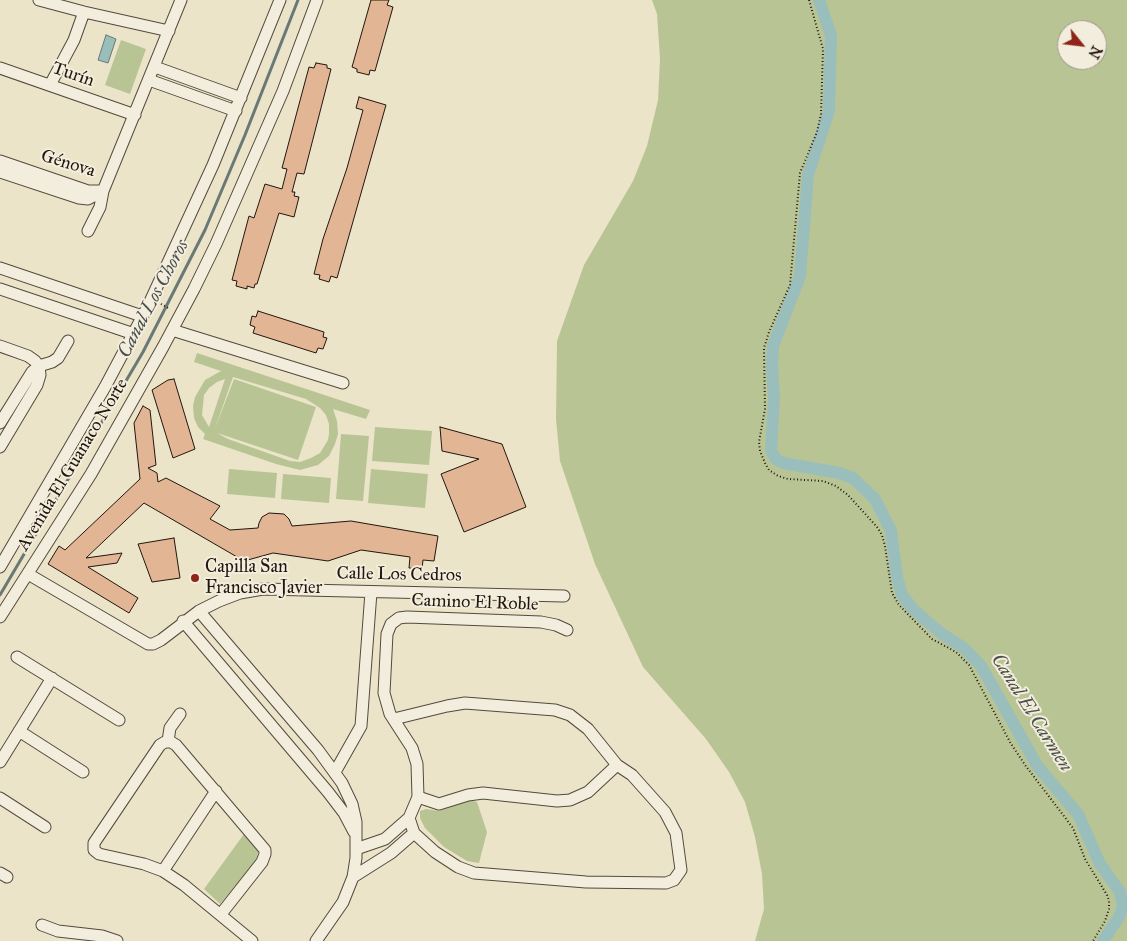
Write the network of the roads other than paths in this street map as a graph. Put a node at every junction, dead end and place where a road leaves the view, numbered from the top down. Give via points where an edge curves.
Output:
1 (39, 0) edge
2 (182, 0) edge
3 (280, 0) edge
4 (317, 0) edge
5 (84, 12) junction
6 (169, 31) junction
7 (155, 67) junction
8 (0, 68) edge
9 (150, 80) junction
10 (50, 85) junction
11 (241, 98) junction
12 (236, 111) junction
13 (135, 115) junction
14 (0, 161) edge
15 (6, 171) edge
16 (103, 191) junction
17 (88, 231) dead end
18 (0, 268) edge
19 (41, 282) junction
20 (0, 289) edge
21 (34, 301) junction
22 (142, 316) junction
23 (172, 330) junction
24 (134, 334) junction
25 (68, 342) dead end
26 (0, 346) edge
27 (39, 366) junction
28 (343, 383) dead end
29 (0, 423) edge
30 (0, 447) edge
31 (0, 567) edge
32 (28, 574) junction
33 (371, 592) junction
34 (564, 596) dead end
35 (198, 611) junction
36 (0, 617) edge
37 (183, 622) junction
38 (567, 630) dead end
39 (17, 657) dead end
40 (52, 678) junction
41 (180, 714) dead end
42 (394, 719) junction
43 (119, 720) dead end
44 (19, 730) junction
45 (168, 741) junction
46 (0, 762) edge
47 (617, 765) junction
48 (83, 772) dead end
49 (335, 772) junction
50 (342, 783) junction
51 (216, 791) junction
52 (328, 792) junction
53 (418, 797) junction
54 (0, 798) edge
55 (409, 818) junction
56 (44, 827) dead end
57 (414, 833) junction
58 (355, 834) junction
59 (356, 849) junction
60 (163, 871) junction
61 (353, 877) junction
62 (221, 914) junction
63 (42, 925) dead end
64 (117, 941) edge
65 (252, 941) edge
66 (316, 941) edge

1 - 5 street
2 - 6 street
3 - 11 street, Avenida El Guanaco Norte
4 - 23 street, Avenida El Guanaco Norte via 254,158
5 - 6 street
5 - 10 street via 74,40
6 - 7 street
7 - 9 street
7 - 11 street
8 - 10 street, Turín
9 - 12 street
9 - 13 street
10 - 13 street, Turín
11 - 12 street, Avenida El Guanaco Norte
12 - 22 street, Avenida El Guanaco Norte
13 - 16 street
14 - 15 street, Génova
15 - 16 street, Génova via 88,191
16 - 17 street via 100,207
18 - 19 street
19 - 21 street via 42,293
19 - 22 street
20 - 21 street
21 - 24 street
22 - 24 street, Avenida El Guanaco Norte
23 - 28 street
23 - 32 street, Avenida El Guanaco Norte via 92,474
24 - 31 street, Avenida El Guanaco Norte
25 - 27 street via 58,358
26 - 27 street via 28,356
27 - 29 street via 27,378
27 - 30 street via 37,385
32 - 36 street, Avenida El Guanaco Norte
32 - 37 street, Calle Los Cedros via 148,644 161,640
33 - 34 street, Calle Los Cedros
33 - 35 street, Calle Los Cedros via 263,590 240,593
33 - 49 street via 361,726
35 - 37 street, Calle Los Cedros
35 - 49 street
37 - 52 street
38 - 42 street, Camino El Roble via 541,622 399,618 391,624 387,634 383,683 385,701
39 - 40 street
40 - 43 street
40 - 44 street
41 - 45 street via 170,728
42 - 47 street via 456,704 555,710 583,724
42 - 53 street via 412,748 417,764
44 - 46 street
44 - 48 street
45 - 51 street via 176,745
45 - 60 street via 160,745 93,846 99,854
47 - 53 street via 588,792 570,800 482,792 439,804
47 - 57 street via 632,775 674,826 682,866 674,880 666,883 586,882 474,873 446,860
49 - 50 street
50 - 52 street via 332,784
50 - 58 street via 355,813
51 - 60 street
51 - 62 street via 262,846 265,854
52 - 58 street
53 - 55 street
54 - 56 street
55 - 57 street
55 - 59 street via 385,840
57 - 61 street via 391,853
58 - 59 street
59 - 61 street
60 - 62 street
61 - 66 street via 343,902
62 - 65 street
63 - 64 street via 58,931

